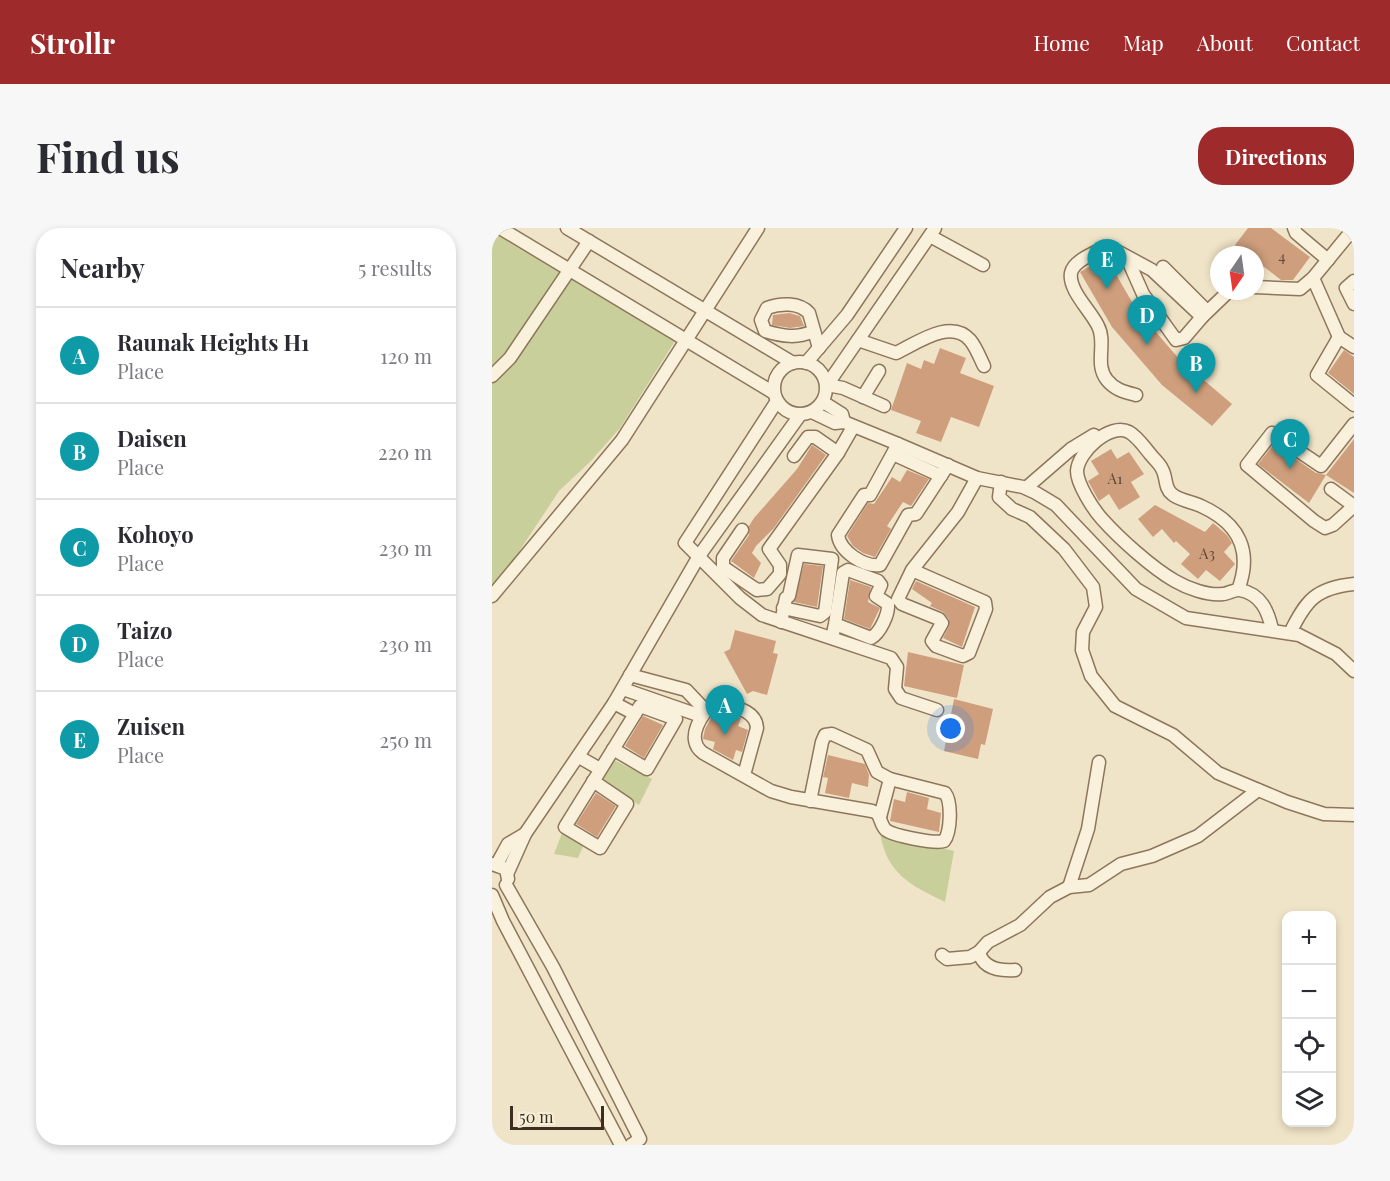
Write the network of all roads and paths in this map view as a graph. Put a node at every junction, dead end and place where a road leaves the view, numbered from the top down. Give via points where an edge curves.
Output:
1 (500, 228) edge
2 (567, 228) edge
3 (758, 228) edge
4 (906, 228) edge
5 (1294, 228) edge
6 (1354, 228) edge
7 (932, 232) edge
8 (588, 241) junction
9 (1127, 258) junction
10 (1328, 260) junction
11 (983, 265) dead end
12 (1163, 267) dead end
13 (570, 270) junction
14 (1313, 278) junction
15 (1354, 281) edge
16 (1264, 287) edge
17 (1219, 300) edge
18 (1354, 304) edge
19 (706, 311) junction
20 (1204, 314) junction
21 (813, 331) dead end
22 (1339, 337) junction
23 (685, 339) junction
24 (858, 340) junction
25 (1354, 347) edge
26 (819, 348) junction
27 (793, 363) junction
28 (806, 363) junction
29 (984, 366) dead end
30 (879, 371) dead end
31 (492, 376) edge
32 (826, 385) junction
33 (1136, 395) dead end
34 (776, 397) junction
35 (863, 397) junction
36 (823, 402) junction
37 (1354, 405) edge
38 (884, 406) dead end
39 (806, 413) junction
40 (1354, 424) edge
41 (849, 425) junction
42 (1094, 435) dead end
43 (896, 449) junction
44 (838, 453) junction
45 (794, 456) dead end
46 (944, 470) junction
47 (977, 478) junction
48 (1001, 482) junction
49 (1026, 488) junction
50 (1331, 489) dead end
51 (1354, 506) edge
52 (742, 530) dead end
53 (699, 556) junction
54 (912, 570) junction
55 (1354, 584) edge
56 (1238, 590) junction
57 (492, 596) edge
58 (783, 608) junction
59 (781, 622) junction
60 (835, 624) junction
61 (1272, 629) junction
62 (1290, 633) junction
63 (832, 638) junction
64 (1354, 671) edge
65 (630, 675) junction
66 (623, 689) junction
67 (614, 703) junction
68 (936, 710) dead end
69 (703, 713) junction
70 (635, 714) junction
71 (613, 749) junction
72 (579, 757) junction
73 (1099, 762) dead end
74 (600, 769) junction
75 (744, 775) junction
76 (890, 779) junction
77 (593, 781) junction
78 (1258, 790) junction
79 (810, 801) junction
80 (1354, 814) edge
81 (880, 817) junction
82 (525, 834) junction
83 (494, 864) edge
84 (508, 872) junction
85 (506, 885) junction
86 (1069, 887) junction
87 (492, 892) edge
88 (979, 952) junction
89 (942, 955) dead end
90 (1015, 970) dead end
91 (621, 1145) edge
92 (631, 1145) edge

1 - 13 street
2 - 8 street
3 - 19 street
4 - 26 street via 847,315
5 - 10 street
6 - 10 street
7 - 11 street
7 - 24 street
8 - 13 street
8 - 19 street
9 - 20 street via 1152,270
9 - 20 street via 1143,294 1176,340 1184,338
9 - 33 street via 1104,248 1075,265 1071,272 1072,283 1100,329 1101,368 1106,380 1117,389
10 - 14 street
12 - 20 street
13 - 23 street
13 - 31 street via 510,357
14 - 16 street via 1300,289
14 - 22 street
15 - 18 street via 1346,288
17 - 20 street
19 - 23 street
19 - 27 street
21 - 26 street
22 - 25 street
22 - 37 street via 1317,375
23 - 34 street
23 - 57 street via 622,440
24 - 29 street via 896,353 946,330 958,331 971,340
24 - 32 street
26 - 28 street
27 - 28 street
27 - 34 street via 776,378
28 - 32 street via 820,371
30 - 35 street
32 - 35 street
32 - 36 street
34 - 39 street via 791,413
34 - 53 street via 685,543
35 - 38 street
36 - 39 street
36 - 41 street via 842,414
39 - 41 street
39 - 53 street
40 - 51 street via 1321,466 1272,433 1247,465 1325,528
41 - 43 street
41 - 44 street
42 - 49 street via 1071,449
43 - 46 street
43 - 46 street via 870,495 864,495 838,535 845,551 873,566 880,565 908,515 916,514
44 - 45 street via 815,437 808,437
44 - 52 street via 769,549 780,565 780,574 767,589 757,590 723,567 723,558
46 - 47 street
47 - 48 street
47 - 54 street via 958,512
48 - 49 street
48 - 78 street via 999,497 1003,502 1030,517 1064,549 1093,587 1096,607 1083,632 1082,650 1091,676 1115,706 1173,735 1218,773
49 - 61 street via 1056,505 1137,589 1186,618
50 - 51 street
53 - 59 street via 740,598 762,615
53 - 65 street
54 - 54 street via 985,602 986,609 969,653 963,656 936,646 932,641 942,623 939,619 898,599
55 - 62 street via 1333,586 1314,597 1304,605
56 - 56 street via 1222,594 1194,589 1174,580 1101,518 1077,472 1091,443 1114,431 1127,430 1163,470 1172,495 1221,516 1241,540 1245,555
56 - 61 street via 1255,597 1267,609
58 - 58 street via 798,555 832,559 825,612 820,616
58 - 59 street
59 - 63 street
60 - 60 street via 843,573 848,570 878,581 876,596 889,609 876,635 871,638
60 - 63 street
61 - 62 street
62 - 64 street via 1336,654
63 - 68 street via 891,658 897,667 895,689 901,698
65 - 66 street
65 - 69 street via 686,690
66 - 67 street
66 - 69 street
67 - 70 street
67 - 72 street
69 - 75 street via 695,737 699,751
69 - 75 street via 716,702 748,712 756,720
70 - 71 street
70 - 71 street via 640,706 676,719 647,769
71 - 74 street
72 - 74 street
72 - 82 street
73 - 86 street via 1088,829
74 - 77 street
75 - 79 street via 761,788
76 - 79 street via 877,772 867,750 828,734 822,742
76 - 81 street
76 - 81 street via 945,793 949,799 948,835 944,842 936,843 888,832
77 - 77 street via 627,804 600,848 565,827
78 - 80 street via 1324,814
78 - 86 street via 1198,836 1152,856 1121,864 1089,885
79 - 81 street via 872,811
82 - 83 street via 507,844
82 - 84 street
83 - 84 street
84 - 85 street
85 - 87 street
85 - 92 street via 553,967 640,1139
86 - 88 street via 1050,897 1020,925 987,942
87 - 91 street via 503,921
88 - 89 street via 947,959
88 - 90 street via 989,966 1001,971

